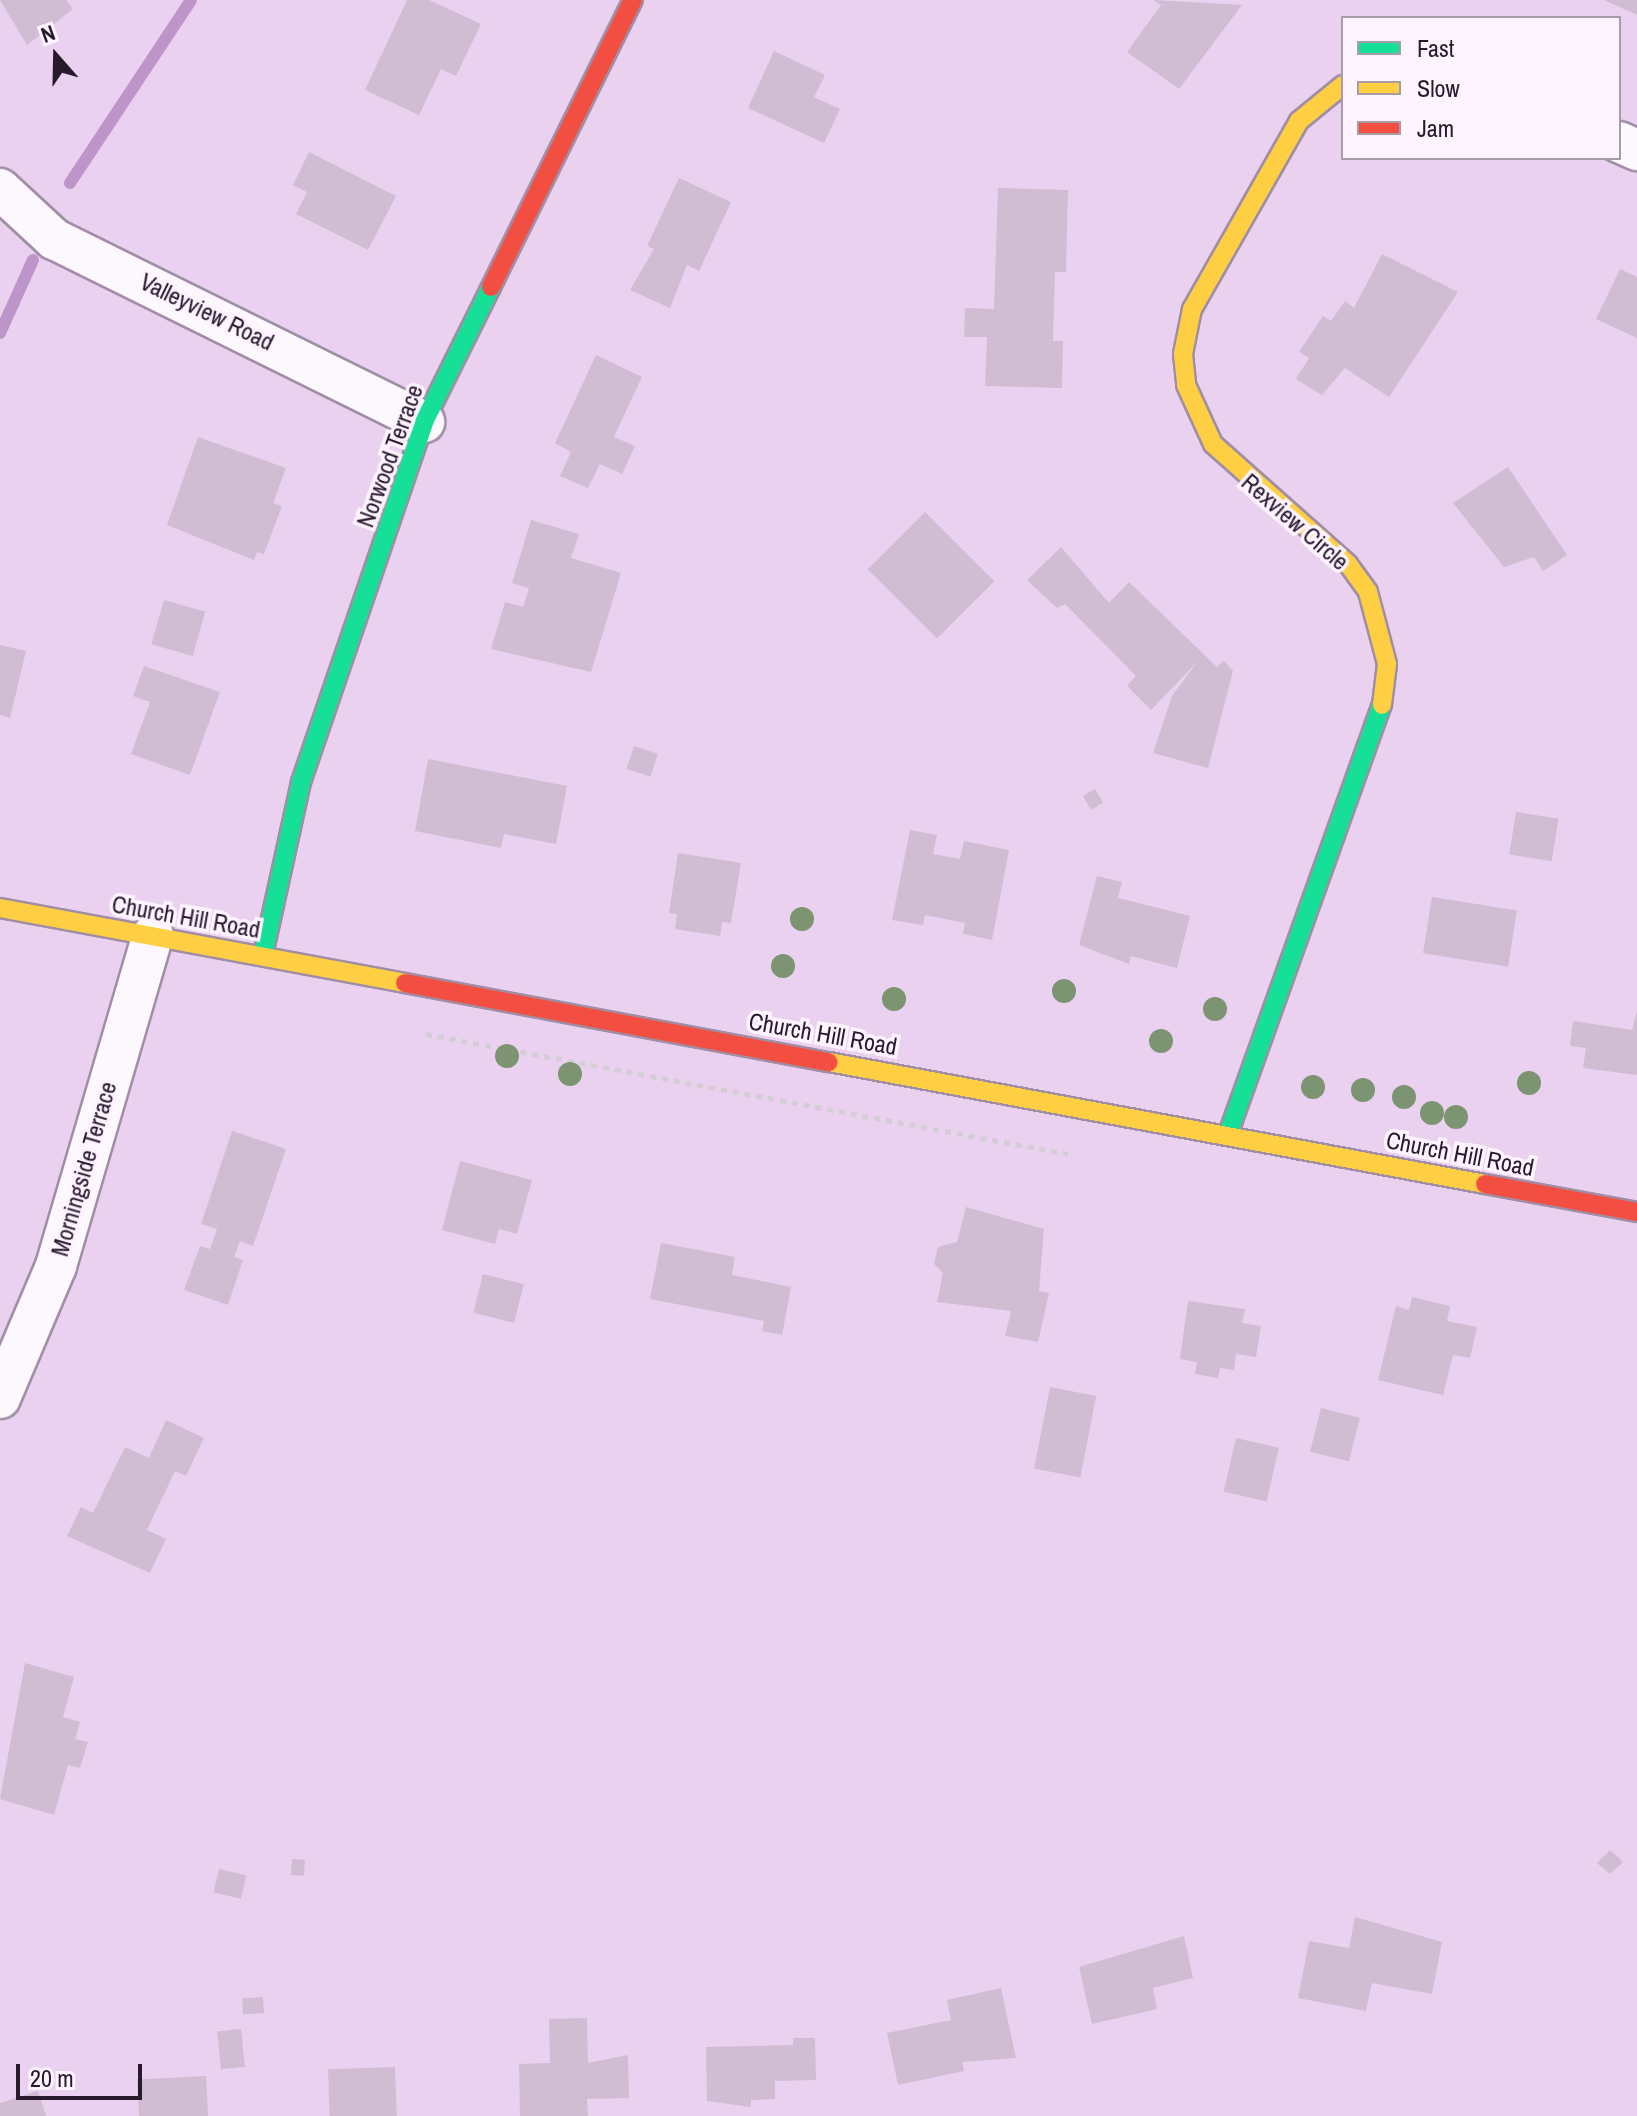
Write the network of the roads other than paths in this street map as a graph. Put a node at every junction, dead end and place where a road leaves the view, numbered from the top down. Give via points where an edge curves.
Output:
1 (633, 0) edge
2 (1341, 87) edge
3 (0, 189) edge
4 (424, 422) junction
5 (0, 908) edge
6 (153, 935) junction
7 (263, 955) junction
8 (1228, 1134) junction
9 (1637, 1212) edge
10 (0, 1398) edge

1 - 4 street, Norwood Terrace
2 - 8 street, Rexview Circle via 1299,121 1192,309 1183,354 1186,385 1213,444 1348,564 1368,592 1387,664 1386,695
3 - 4 street, Valleyview Road via 54,239
4 - 7 street, Norwood Terrace via 301,782
5 - 6 street, Church Hill Road
6 - 7 street, Church Hill Road
6 - 10 street, Morningside Terrace via 56,1266
7 - 8 street, Church Hill Road
8 - 9 street, Church Hill Road

